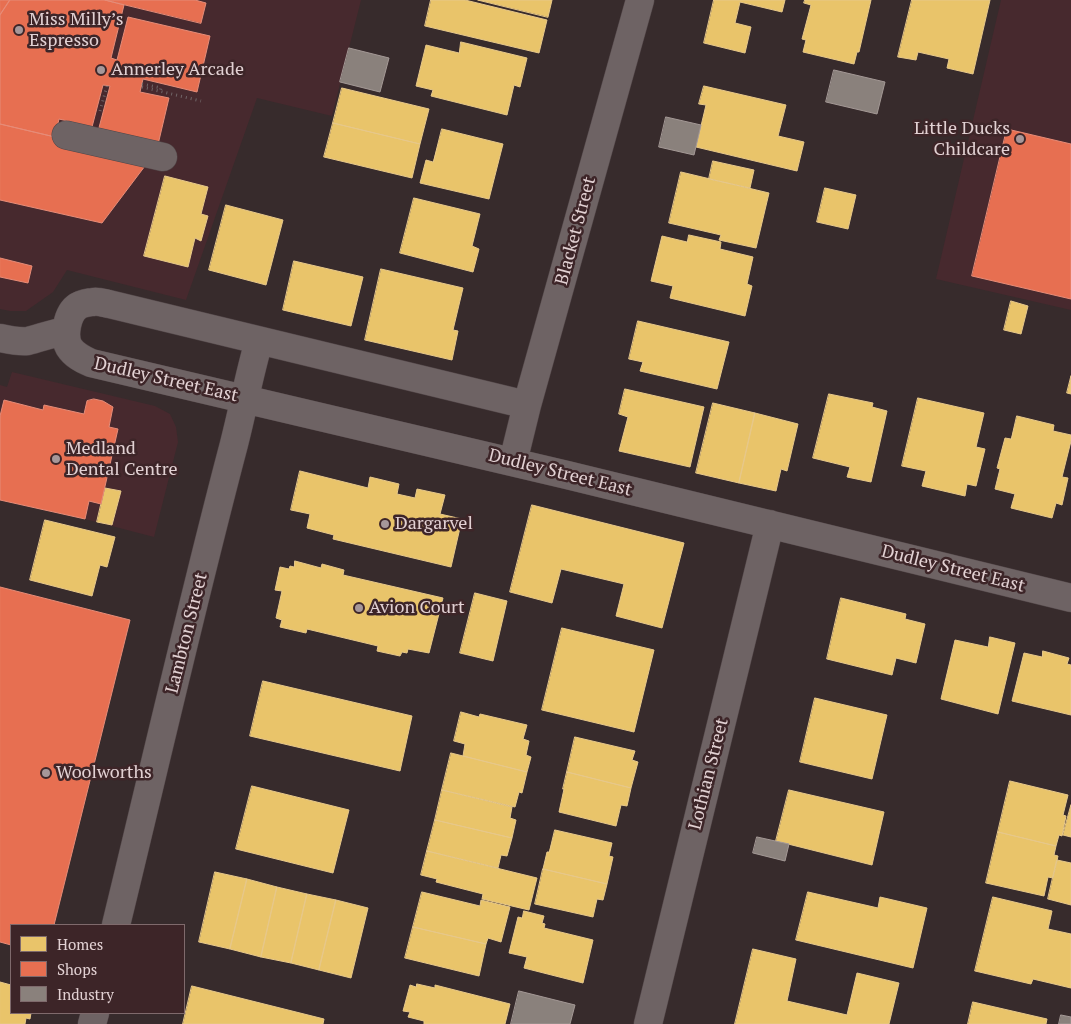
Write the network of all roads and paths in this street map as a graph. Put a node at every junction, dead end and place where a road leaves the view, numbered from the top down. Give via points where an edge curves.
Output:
1 (640, 0) edge
2 (142, 85) dead end
3 (106, 86) dead end
4 (201, 101) dead end
5 (98, 119) dead end
6 (66, 135) dead end
7 (163, 158) dead end
8 (66, 331) junction
9 (0, 338) edge
10 (259, 341) junction
11 (245, 399) junction
12 (528, 405) junction
13 (513, 462) junction
14 (770, 524) junction
15 (1071, 598) edge
16 (116, 924) edge
17 (648, 1024) edge

1 - 12 street, Blacket Street
2 - 4 path
3 - 5 path
6 - 7 street
8 - 9 street via 28,341
8 - 10 street via 77,306 93,302
8 - 11 street, Dudley Street East via 70,349 91,364
10 - 11 street, Lambton Street
10 - 12 street
11 - 13 street, Dudley Street East
11 - 16 street, Lambton Street
12 - 13 street, Blacket Street
13 - 14 street, Dudley Street East
14 - 15 street, Dudley Street East
14 - 17 street, Lothian Street

